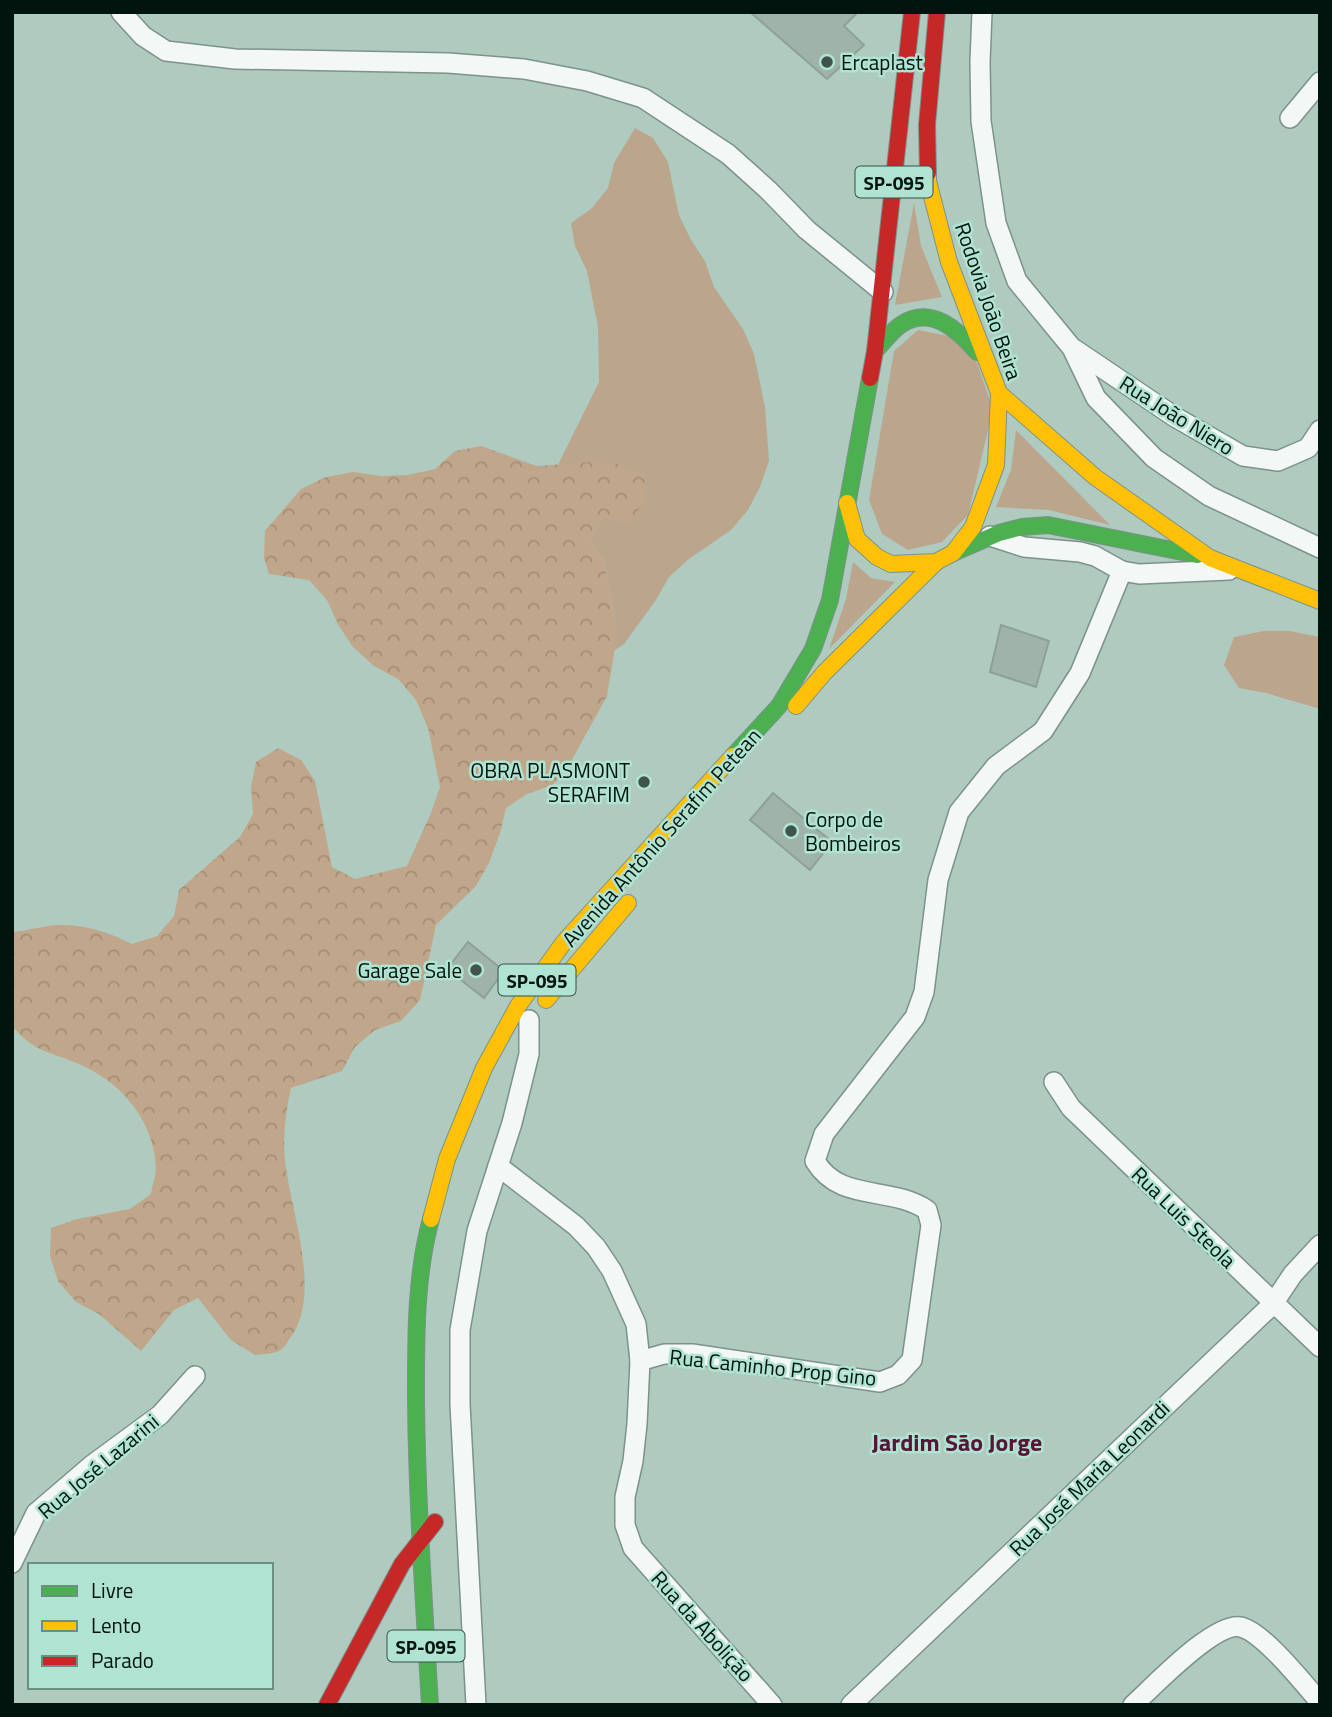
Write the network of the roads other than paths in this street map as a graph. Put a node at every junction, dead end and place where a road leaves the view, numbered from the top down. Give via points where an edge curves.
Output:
1 (121, 12) edge
2 (912, 12) edge
3 (937, 12) edge
4 (982, 12) edge
5 (1320, 82) edge
6 (1290, 118) dead end
7 (883, 292) junction
8 (1072, 348) junction
9 (875, 351) junction
10 (987, 364) junction
11 (999, 393) junction
12 (1320, 430) edge
13 (846, 502) junction
14 (986, 535) junction
15 (1320, 548) edge
16 (953, 553) junction
17 (1210, 558) junction
18 (936, 562) junction
19 (1237, 570) junction
20 (1122, 571) junction
21 (1320, 601) edge
22 (734, 778) dead end
23 (636, 894) dead end
24 (529, 1020) junction
25 (510, 1057) dead end
26 (1054, 1082) dead end
27 (498, 1166) junction
28 (1320, 1245) edge
29 (1273, 1304) junction
30 (433, 1320) dead end
31 (1320, 1347) edge
32 (640, 1361) junction
33 (195, 1376) dead end
34 (435, 1522) junction
35 (420, 1539) junction
36 (437, 1545) dead end
37 (633, 1548) joint
38 (12, 1563) edge
39 (423, 1588) junction
40 (386, 1596) junction
41 (1320, 1702) edge
42 (327, 1705) edge
43 (430, 1705) edge
44 (476, 1705) edge
45 (772, 1705) edge
46 (851, 1705) edge
47 (1133, 1705) edge

1 - 7 street via 143,36 166,51 195,56 524,69 643,98 728,154 807,230
2 - 7 main road, SP-095
3 - 10 main road, Rodovia João Beira / SP-095 via 927,125 928,181 949,262
4 - 8 street via 981,121 996,223 1017,281
5 - 6 street
7 - 9 main road, SP-095
8 - 12 street, Rua João Niero via 1243,456 1278,461 1308,448
8 - 15 street via 1096,398 1154,458 1209,496
9 - 10 main road via 902,324 919,317 940,319 962,333
9 - 13 main road, SP-095
10 - 11 main road, Rodovia João Beira / SP-095
11 - 16 main road, Rodovia João Beira / SP-095 via 996,465 973,527
11 - 17 main road via 1095,477
13 - 18 main road via 857,539 877,557 891,564
13 - 35 main road, Avenida Antônio Serafim Petean / SP-095 via 831,600 813,649 779,706 564,942 518,1006 484,1068 447,1158 423,1247 415,1418
14 - 16 main road
14 - 17 main road via 1048,525
14 - 20 street via 1024,547 1080,552
16 - 18 main road
17 - 19 main road
18 - 22 main road, Avenida Antônio Serafim Petean via 824,673
19 - 20 street
19 - 21 main road
20 - 32 street, Rua Caminho Prop Gino via 1080,673 1043,731 996,766 959,812 939,880 924,992 915,1017 824,1134 815,1161 842,1186 909,1199 927,1210 931,1225 912,1360 898,1375 880,1382 692,1354 664,1354
23 - 24 main road, Avenida Antônio Serafim Petean / SP-095
24 - 25 main road, Avenida Antônio Serafim Petean / SP-095
24 - 27 street via 529,1054
26 - 29 street, Rua Luis Steola via 1071,1108
27 - 32 street, Rua Caminho Prop Gino via 596,1247 636,1324
27 - 44 street via 477,1231 460,1330
28 - 29 street, Rua José Maria Leonardi
29 - 31 street, Rua Luis Steola
29 - 46 street, Rua José Maria Leonardi
30 - 34 main road
32 - 37 street, Rua Caminho Prop Gino via 633,1461 625,1497 625,1525
33 - 38 street, Rua José Lazarini via 160,1415 36,1513
34 - 35 main road
34 - 36 main road
35 - 39 main road, Avenida Antônio Serafim Petean / SP-095
35 - 40 main road
37 - 45 street, Rua da Abolição
39 - 40 main road via 408,1583
39 - 43 main road, Avenida Antônio Serafim Petean / SP-095
40 - 42 main road
41 - 47 street via 1274,1650 1241,1627 1207,1638

